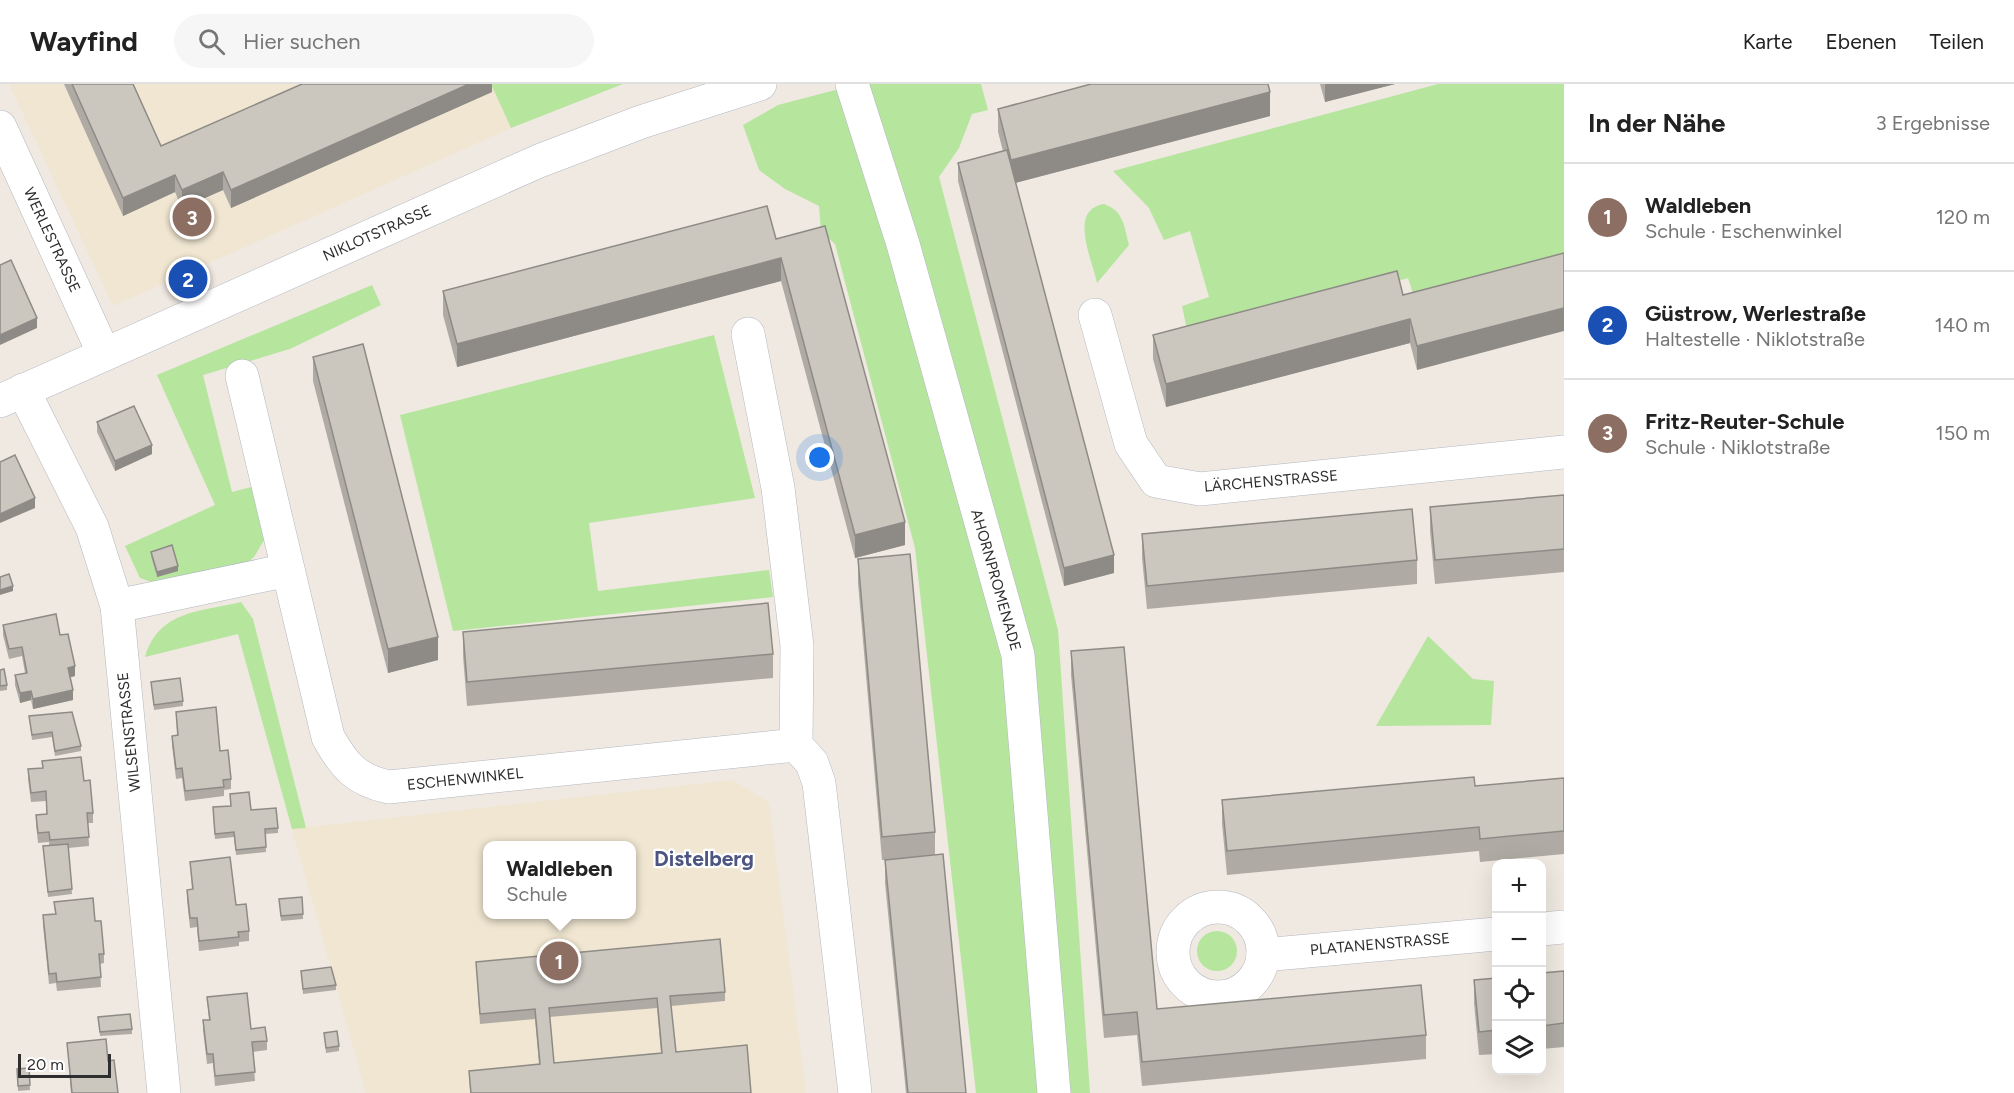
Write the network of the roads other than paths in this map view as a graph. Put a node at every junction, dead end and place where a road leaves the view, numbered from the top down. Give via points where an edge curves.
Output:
1 (760, 84) edge
2 (852, 84) edge
3 (722, 89) edge
4 (0, 127) edge
5 (1095, 315) dead end
6 (747, 334) dead end
7 (104, 354) junction
8 (242, 376) dead end
9 (11, 396) edge
10 (1564, 452) edge
11 (288, 570) junction
12 (117, 606) junction
13 (796, 745) junction
14 (1564, 927) edge
15 (1546, 929) edge
16 (1492, 933) edge
17 (1263, 955) dead end
18 (164, 1093) edge
19 (855, 1093) edge
20 (1054, 1093) edge

1 - 3 street, NIKLOTSTRASSE
2 - 20 street, AHORNPROMENADE via 903,244 1018,655
3 - 7 street, NIKLOTSTRASSE via 539,160
4 - 7 street, WERLESTRASSE
5 - 10 street, LÄRCHENSTRASSE via 1131,444 1156,480 1200,489
6 - 13 street via 778,488 797,646
7 - 9 street, NIKLOTSTRASSE
8 - 11 street, ESCHENWINKEL
9 - 12 street, WILSENSTRASSE via 92,527
11 - 12 street
11 - 13 street, ESCHENWINKEL via 328,737 342,762 367,782 389,787
12 - 18 street, WILSENSTRASSE
13 - 19 street via 812,763 819,783
14 - 15 street
16 - 17 street, PLATANENSTRASSE

